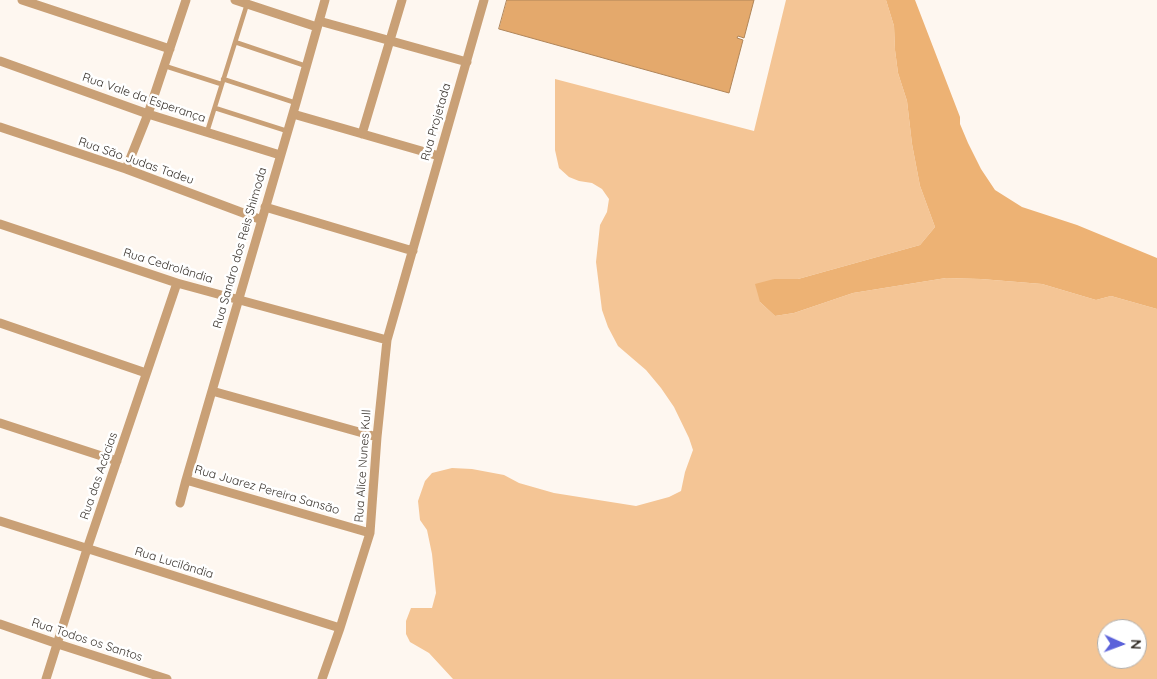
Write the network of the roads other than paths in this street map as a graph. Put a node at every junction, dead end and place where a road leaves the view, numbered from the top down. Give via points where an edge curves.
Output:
1 (22, 0) edge
2 (186, 0) edge
3 (235, 0) edge
4 (325, 0) edge
5 (402, 0) edge
6 (484, 0) edge
7 (247, 4) junction
8 (318, 24) junction
9 (390, 41) junction
10 (235, 42) junction
11 (170, 49) junction
12 (0, 61) edge
13 (467, 62) junction
14 (165, 66) junction
15 (306, 66) junction
16 (223, 79) junction
17 (221, 84) junction
18 (296, 103) junction
19 (214, 108) junction
20 (148, 114) junction
21 (293, 114) junction
22 (0, 128) edge
23 (287, 131) junction
24 (207, 132) junction
25 (362, 134) junction
26 (280, 155) junction
27 (439, 156) junction
28 (126, 169) junction
29 (265, 207) junction
30 (262, 220) junction
31 (0, 224) edge
32 (412, 251) junction
33 (177, 283) junction
34 (238, 300) junction
35 (0, 323) edge
36 (387, 340) junction
37 (146, 373) junction
38 (212, 391) junction
39 (0, 423) edge
40 (377, 437) junction
41 (117, 461) junction
42 (186, 480) junction
43 (180, 503) dead end
44 (0, 521) edge
45 (370, 533) junction
46 (87, 549) junction
47 (0, 624) edge
48 (340, 628) junction
49 (58, 644) junction
50 (46, 679) edge
51 (167, 679) edge
52 (322, 679) edge

1 - 11 street
2 - 11 street
3 - 7 street
4 - 8 street, Rua Sandro dos Reis Shimoda
5 - 9 street
6 - 13 street, Rua Projetada
7 - 8 street
7 - 10 lane
8 - 9 street
8 - 15 street, Rua Sandro dos Reis Shimoda
9 - 13 street
9 - 25 street
10 - 15 lane
10 - 16 lane
11 - 14 street
12 - 20 street, Rua Vale da Esperança
13 - 27 street, Rua Projetada
14 - 17 lane
14 - 20 street
15 - 18 street, Rua Sandro dos Reis Shimoda
16 - 17 lane
16 - 18 lane
17 - 19 lane
18 - 21 street, Rua Sandro dos Reis Shimoda
19 - 23 lane
19 - 24 lane
20 - 24 street, Rua Vale da Esperança
20 - 28 street
21 - 23 street, Rua Sandro dos Reis Shimoda
21 - 25 street
22 - 28 street, Rua São Judas Tadeu
23 - 26 street, Rua Sandro dos Reis Shimoda
24 - 26 street, Rua Vale da Esperança
25 - 27 street
26 - 29 street, Rua Sandro dos Reis Shimoda
27 - 32 street, Rua Projetada
28 - 30 street, Rua São Judas Tadeu
29 - 30 street, Rua Sandro dos Reis Shimoda
29 - 32 street
30 - 34 street, Rua Sandro dos Reis Shimoda
31 - 33 street, Rua Cedrolândia
32 - 36 street, Rua Alice Nunes Kull
33 - 34 street, Rua Cedrolândia
33 - 37 street, Rua das Acácias
34 - 36 street, Rua Cedrolândia
34 - 38 street, Rua Sandro dos Reis Shimoda
35 - 37 street
36 - 40 street, Rua Alice Nunes Kull
37 - 41 street, Rua das Acácias
38 - 40 street
38 - 42 street, Rua Sandro dos Reis Shimoda
39 - 41 street
40 - 45 street, Rua Alice Nunes Kull
41 - 46 street, Rua das Acácias
42 - 43 street, Rua Sandro dos Reis Shimoda
42 - 45 street, Rua Juarez Pereira Sansão
44 - 46 street, Rua Lucilândia
45 - 48 street, Rua Alice Nunes Kull
46 - 48 street, Rua Lucilândia
46 - 49 street, Rua das Acácias
47 - 49 street, Rua Todos os Santos
48 - 52 street, Rua Alice Nunes Kull
49 - 50 street, Rua das Acácias
49 - 51 street, Rua Todos os Santos

